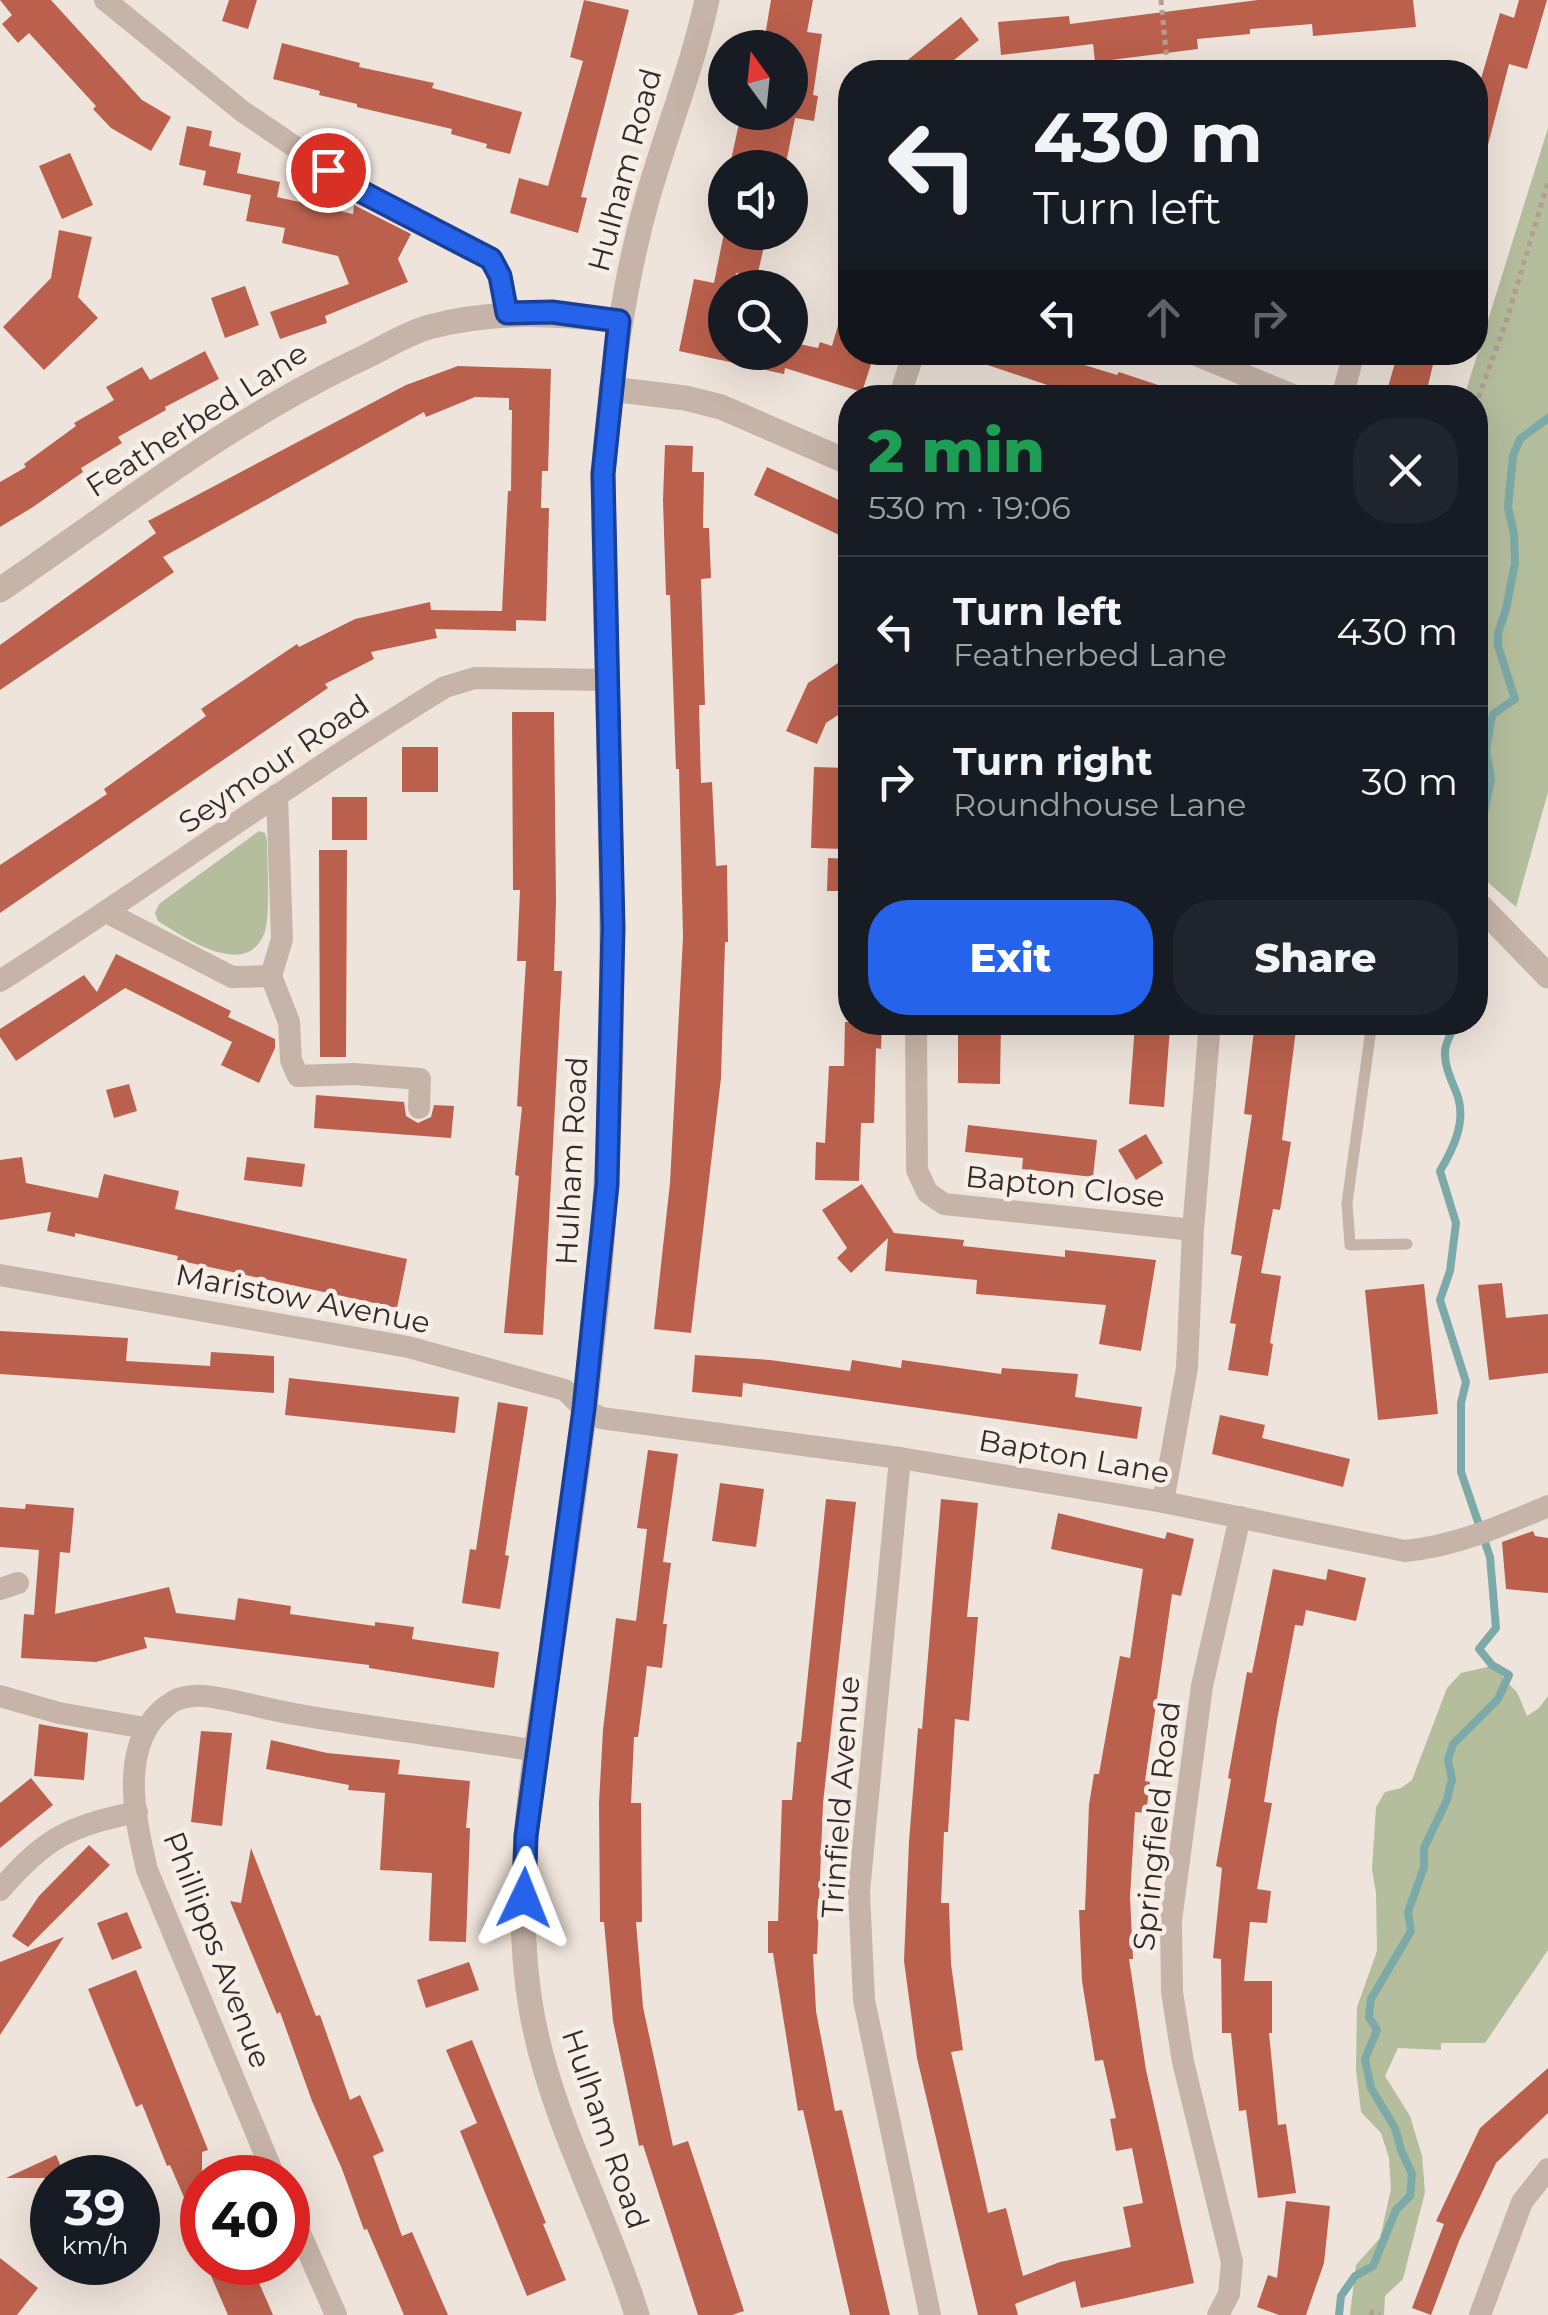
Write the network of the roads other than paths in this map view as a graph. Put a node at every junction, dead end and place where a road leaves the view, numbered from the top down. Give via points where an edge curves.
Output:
1 (105, 0) edge
2 (707, 0) edge
3 (507, 313) junction
4 (619, 321) junction
5 (1220, 365) edge
6 (1269, 385) edge
7 (611, 388) junction
8 (838, 459) edge
9 (0, 590) edge
10 (607, 680) junction
11 (277, 795) junction
12 (108, 912) junction
13 (1488, 914) edge
14 (271, 976) junction
15 (1548, 976) edge
16 (0, 981) edge
17 (916, 1035) edge
18 (1209, 1035) edge
19 (1370, 1035) edge
20 (419, 1108) dead end
21 (1194, 1230) junction
22 (1408, 1244) dead end
23 (0, 1275) edge
24 (584, 1409) junction
25 (900, 1458) junction
26 (1163, 1502) junction
27 (1548, 1506) edge
28 (1240, 1517) junction
29 (0, 1696) edge
30 (145, 1728) junction
31 (538, 1751) junction
32 (137, 1812) junction
33 (0, 1890) edge
34 (265, 2155) edge
35 (1548, 2169) edge
36 (310, 2256) edge
37 (336, 2315) edge
38 (636, 2315) edge
39 (930, 2315) edge
40 (1218, 2315) edge
41 (1480, 2315) edge

1 - 3 street via 242,111 358,190 491,259
2 - 4 street, Hulham Road via 647,199
3 - 4 street, Featherbed Lane
3 - 9 street, Featherbed Lane via 424,328 310,382 198,451
4 - 7 street, Hulham Road
5 - 6 street
7 - 8 street via 721,407
7 - 10 street, Hulham Road via 603,474
10 - 11 street, Seymour Road via 475,678 445,687
10 - 24 street, Hulham Road via 613,928 607,1185
11 - 12 street, Seymour Road
11 - 14 street via 282,939
12 - 14 street via 232,977
12 - 16 street, Seymour Road
13 - 15 street
14 - 20 street via 289,1022 298,1076 420,1078
17 - 21 street, Bapton Close via 917,1170 926,1192 944,1204
18 - 21 street, Bapton Close
19 - 22 lane via 1347,1203 1350,1245
21 - 26 street, Bapton Close via 1186,1368
23 - 24 street, Maristow Avenue via 408,1347 564,1390
24 - 25 street, Bapton Lane via 601,1418
24 - 31 street, Hulham Road
25 - 26 street, Bapton Lane
25 - 39 street, Trinfield Avenue via 858,1892 864,2000
26 - 28 street, Bapton Lane
27 - 28 street, Bapton Lane via 1438,1548 1405,1551
28 - 40 street, Springfield Road via 1202,1686 1171,1921 1172,1992 1183,2062 1232,2262 1229,2294
29 - 30 street
30 - 31 street via 168,1704 204,1696
30 - 32 street, Phillipps Avenue via 136,1760
31 - 38 street, Hulham Road via 523,1929 532,2014 551,2089
32 - 33 street via 87,1822 57,1837
32 - 34 street, Phillipps Avenue via 147,1870
35 - 41 street via 1522,2202
36 - 37 street

